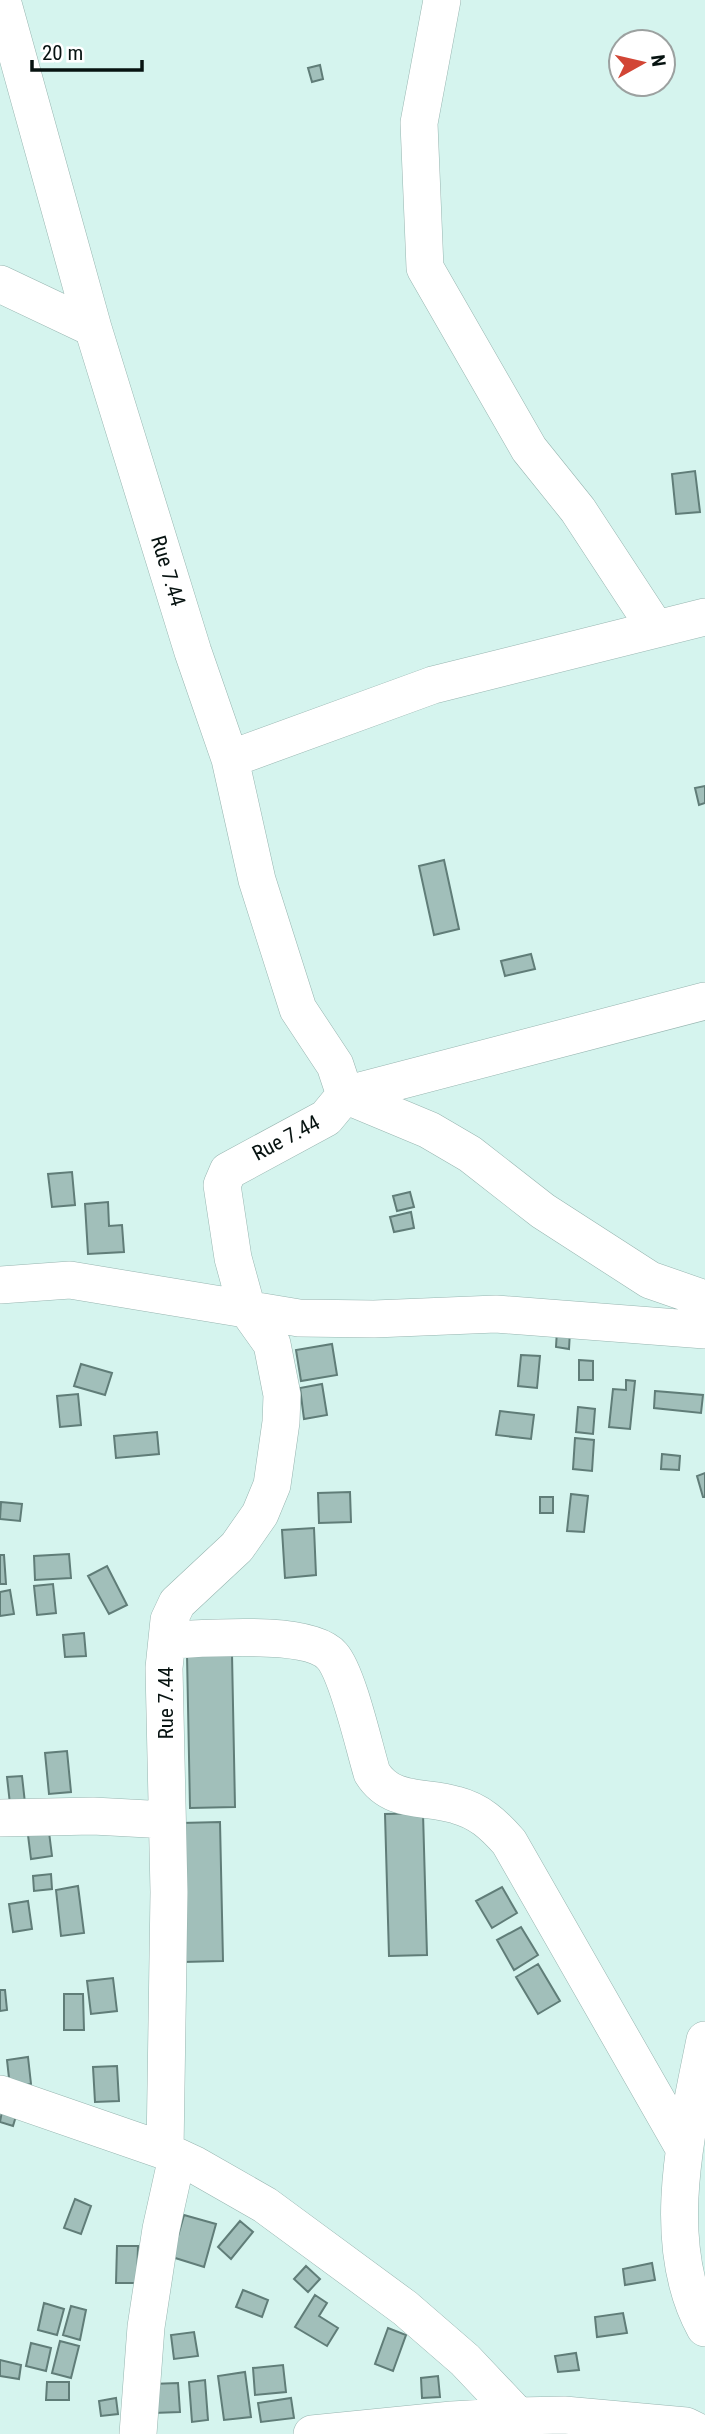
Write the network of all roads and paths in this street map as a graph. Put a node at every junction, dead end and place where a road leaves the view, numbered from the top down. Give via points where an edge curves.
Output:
1 (2, 0) edge
2 (442, 0) edge
3 (0, 285) edge
4 (93, 328) junction
5 (705, 617) edge
6 (656, 629) junction
7 (230, 759) junction
8 (705, 1001) edge
9 (345, 1095) junction
10 (0, 1285) edge
11 (705, 1299) edge
12 (247, 1310) junction
13 (705, 1330) edge
14 (167, 1640) junction
15 (0, 1818) edge
16 (167, 1820) junction
17 (705, 2040) edge
18 (0, 2094) edge
19 (684, 2148) junction
20 (171, 2154) junction
21 (705, 2328) edge
22 (518, 2416) junction
23 (138, 2434) edge
24 (312, 2434) edge
25 (702, 2434) edge

1 - 4 street, Rue 7.44
2 - 6 street via 419,124 425,268 529,449 578,510
3 - 4 street
4 - 7 street, Rue 7.44
5 - 6 street
6 - 7 street via 433,685
7 - 9 street, Rue 7.44 via 257,880 298,1009 335,1065
8 - 9 street
9 - 11 street via 429,1130 470,1154 542,1211 650,1280
9 - 12 street, Rue 7.44 via 326,1118 228,1171 222,1185 233,1258
10 - 12 street via 70,1280
12 - 13 street via 299,1318 496,1314
12 - 14 street, Rue 7.44 via 272,1344 282,1395 272,1485 260,1514 237,1548 177,1603
14 - 16 street, Rue 7.44
14 - 19 street via 284,1639 321,1647 332,1656 379,1783 388,1792 471,1811 491,1821 509,1842
15 - 16 street
16 - 20 street, Rue 7.44
17 - 19 street
18 - 20 street
19 - 21 street via 679,2234 690,2292
20 - 22 street via 265,2205 405,2308 465,2360
20 - 23 street, Rue 7.44 via 146,2327
22 - 24 street
22 - 25 street via 564,2415 686,2426

